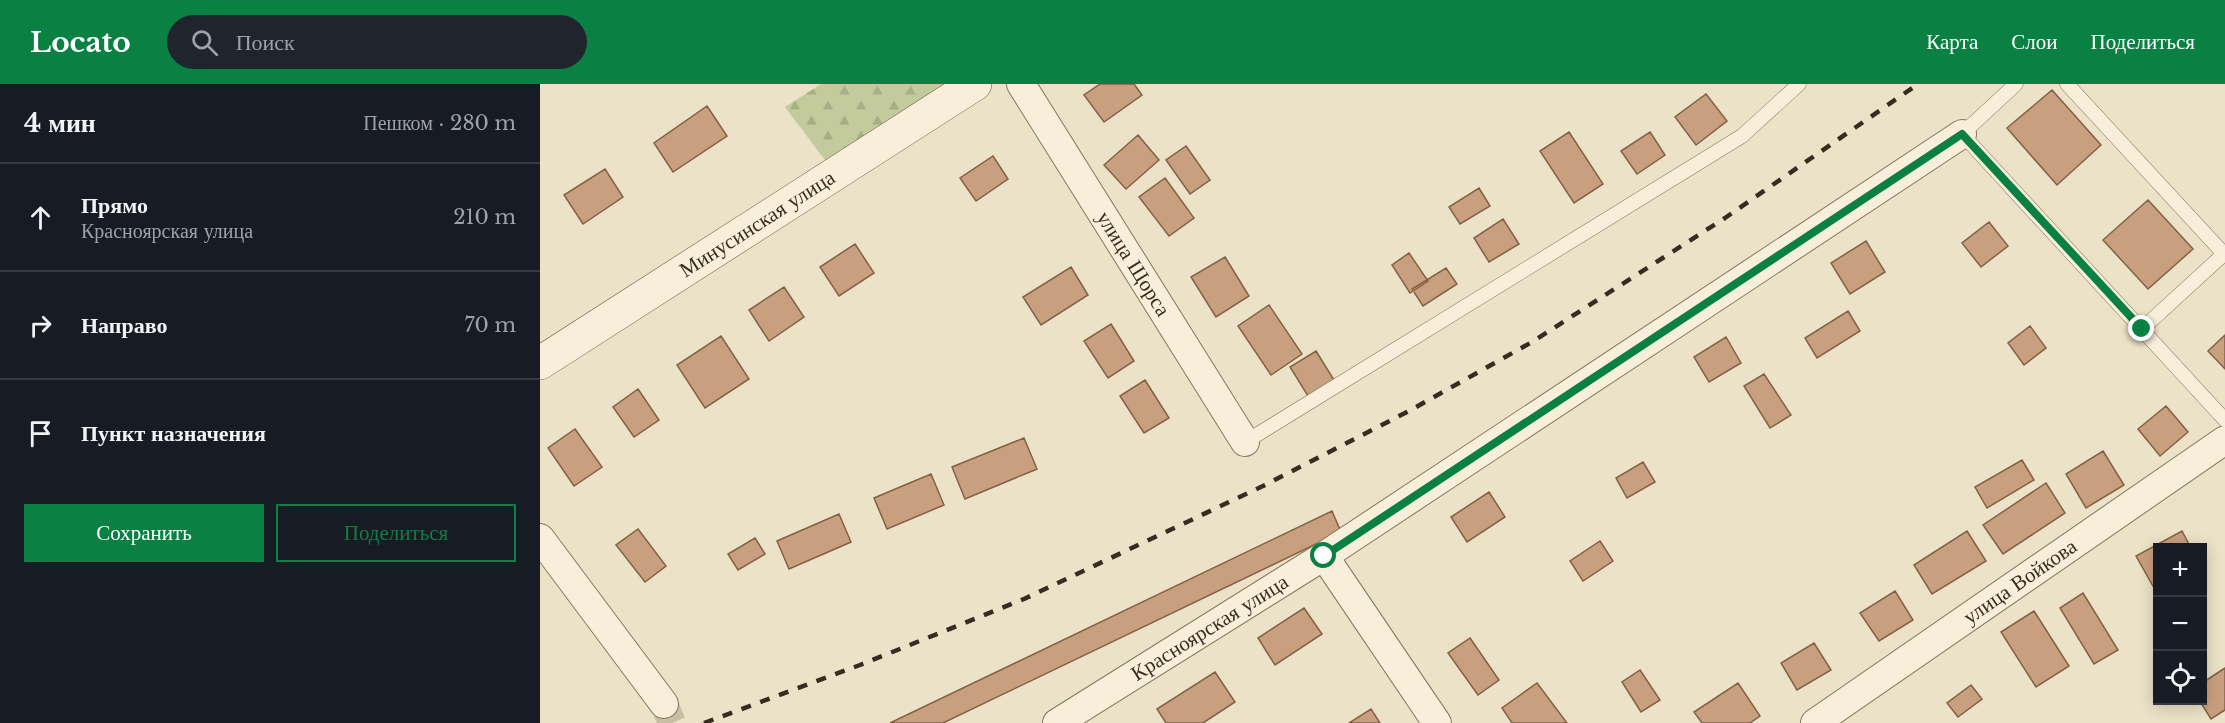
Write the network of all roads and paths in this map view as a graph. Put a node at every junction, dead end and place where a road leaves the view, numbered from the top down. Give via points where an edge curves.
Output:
1 (975, 84) edge
2 (1020, 84) edge
3 (1799, 84) edge
4 (2016, 84) edge
5 (2067, 84) edge
6 (1962, 134) junction
7 (2225, 254) edge
8 (2142, 329) junction
9 (540, 363) edge
10 (2225, 420) edge
11 (2225, 440) edge
12 (1245, 442) joint
13 (540, 538) edge
14 (1324, 556) junction
15 (664, 704) tunnel mouth
16 (1057, 723) edge
17 (1437, 723) edge
18 (1815, 723) edge

1 - 9 street, Минусинская улица
2 - 12 street, улица Щорса
3 - 12 lane via 1742,136
4 - 6 lane
5 - 7 lane
6 - 8 lane
6 - 14 street, Красноярская улица
7 - 8 lane
8 - 10 lane
11 - 18 street, улица Войкова
13 - 15 street
14 - 16 street, Красноярская улица
14 - 17 street

